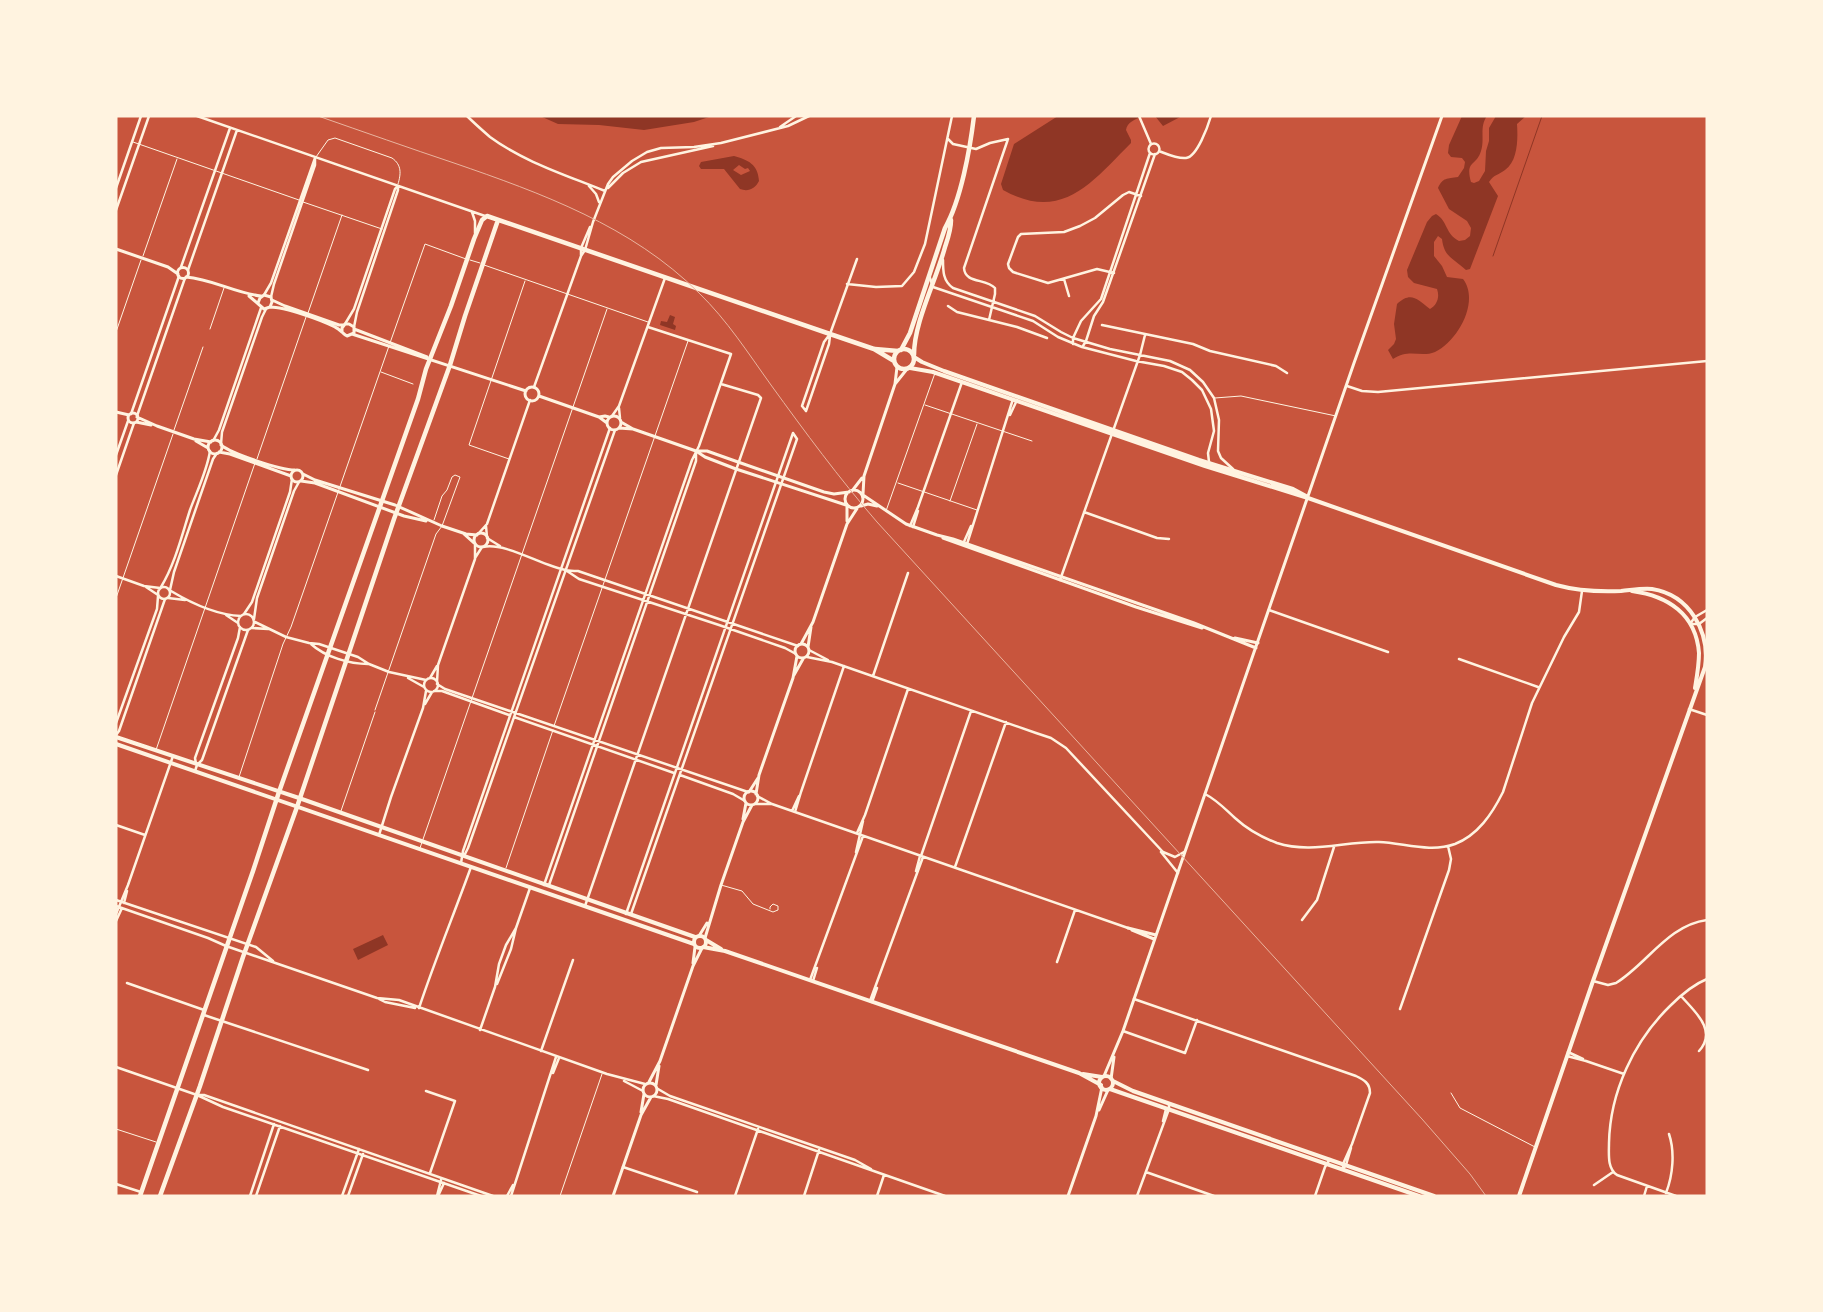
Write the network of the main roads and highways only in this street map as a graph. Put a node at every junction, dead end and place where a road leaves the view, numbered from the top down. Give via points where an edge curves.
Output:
1 (974, 116) edge
2 (951, 219) junction
3 (498, 220) junction
4 (874, 349) junction
5 (900, 350) junction
6 (914, 356) junction
7 (894, 361) junction
8 (908, 368) junction
9 (962, 380) junction
10 (1112, 432) junction
11 (1308, 498) junction
12 (1625, 590) junction
13 (1695, 691) junction
14 (116, 736) edge
15 (116, 744) edge
16 (279, 792) junction
17 (299, 798) junction
18 (276, 800) junction
19 (297, 807) junction
20 (544, 885) junction
21 (549, 887) junction
22 (544, 892) junction
23 (628, 915) junction
24 (626, 921) junction
25 (697, 937) junction
26 (705, 939) junction
27 (694, 945) junction
28 (702, 948) junction
29 (725, 951) junction
30 (1079, 1073) junction
31 (1103, 1076) junction
32 (1112, 1080) junction
33 (1101, 1086) junction
34 (1109, 1090) junction
35 (1168, 1106) junction
36 (1344, 1166) junction
37 (140, 1194) edge
38 (160, 1196) edge
39 (1420, 1196) edge
40 (1433, 1196) edge
41 (1518, 1196) edge

1 - 2 highway
2 - 5 highway via 910,333
2 - 6 highway via 943,256 915,335
3 - 4 highway
3 - 16 highway via 487,216 474,239
3 - 17 highway
4 - 5 highway
4 - 7 highway
5 - 6 highway via 908,350
5 - 7 highway
6 - 8 highway via 913,364
6 - 9 main road
7 - 8 highway via 897,366
8 - 9 main road
9 - 10 main road
10 - 11 main road via 1211,468
10 - 11 main road via 1294,489
11 - 12 main road via 1556,585 1582,591
12 - 13 main road via 1664,599 1690,624 1699,655
12 - 13 main road via 1652,589 1669,594 1695,617 1705,641 1706,659
13 - 41 main road
14 - 16 main road
15 - 18 main road
16 - 17 main road
16 - 18 highway
17 - 19 highway
17 - 20 main road
18 - 19 main road
18 - 37 highway
19 - 22 main road
19 - 38 highway
20 - 21 main road
20 - 22 main road
21 - 22 main road
21 - 23 main road
22 - 24 main road
23 - 24 main road
23 - 25 main road
24 - 27 main road
25 - 26 main road
25 - 27 main road
26 - 28 main road
26 - 29 main road
27 - 28 main road
28 - 29 main road
29 - 30 main road
30 - 31 main road
30 - 33 main road
31 - 32 main road
31 - 33 main road via 1099,1082
32 - 34 main road via 1113,1086
32 - 35 main road
33 - 34 main road
34 - 35 main road
35 - 36 main road
36 - 39 main road
36 - 40 main road

